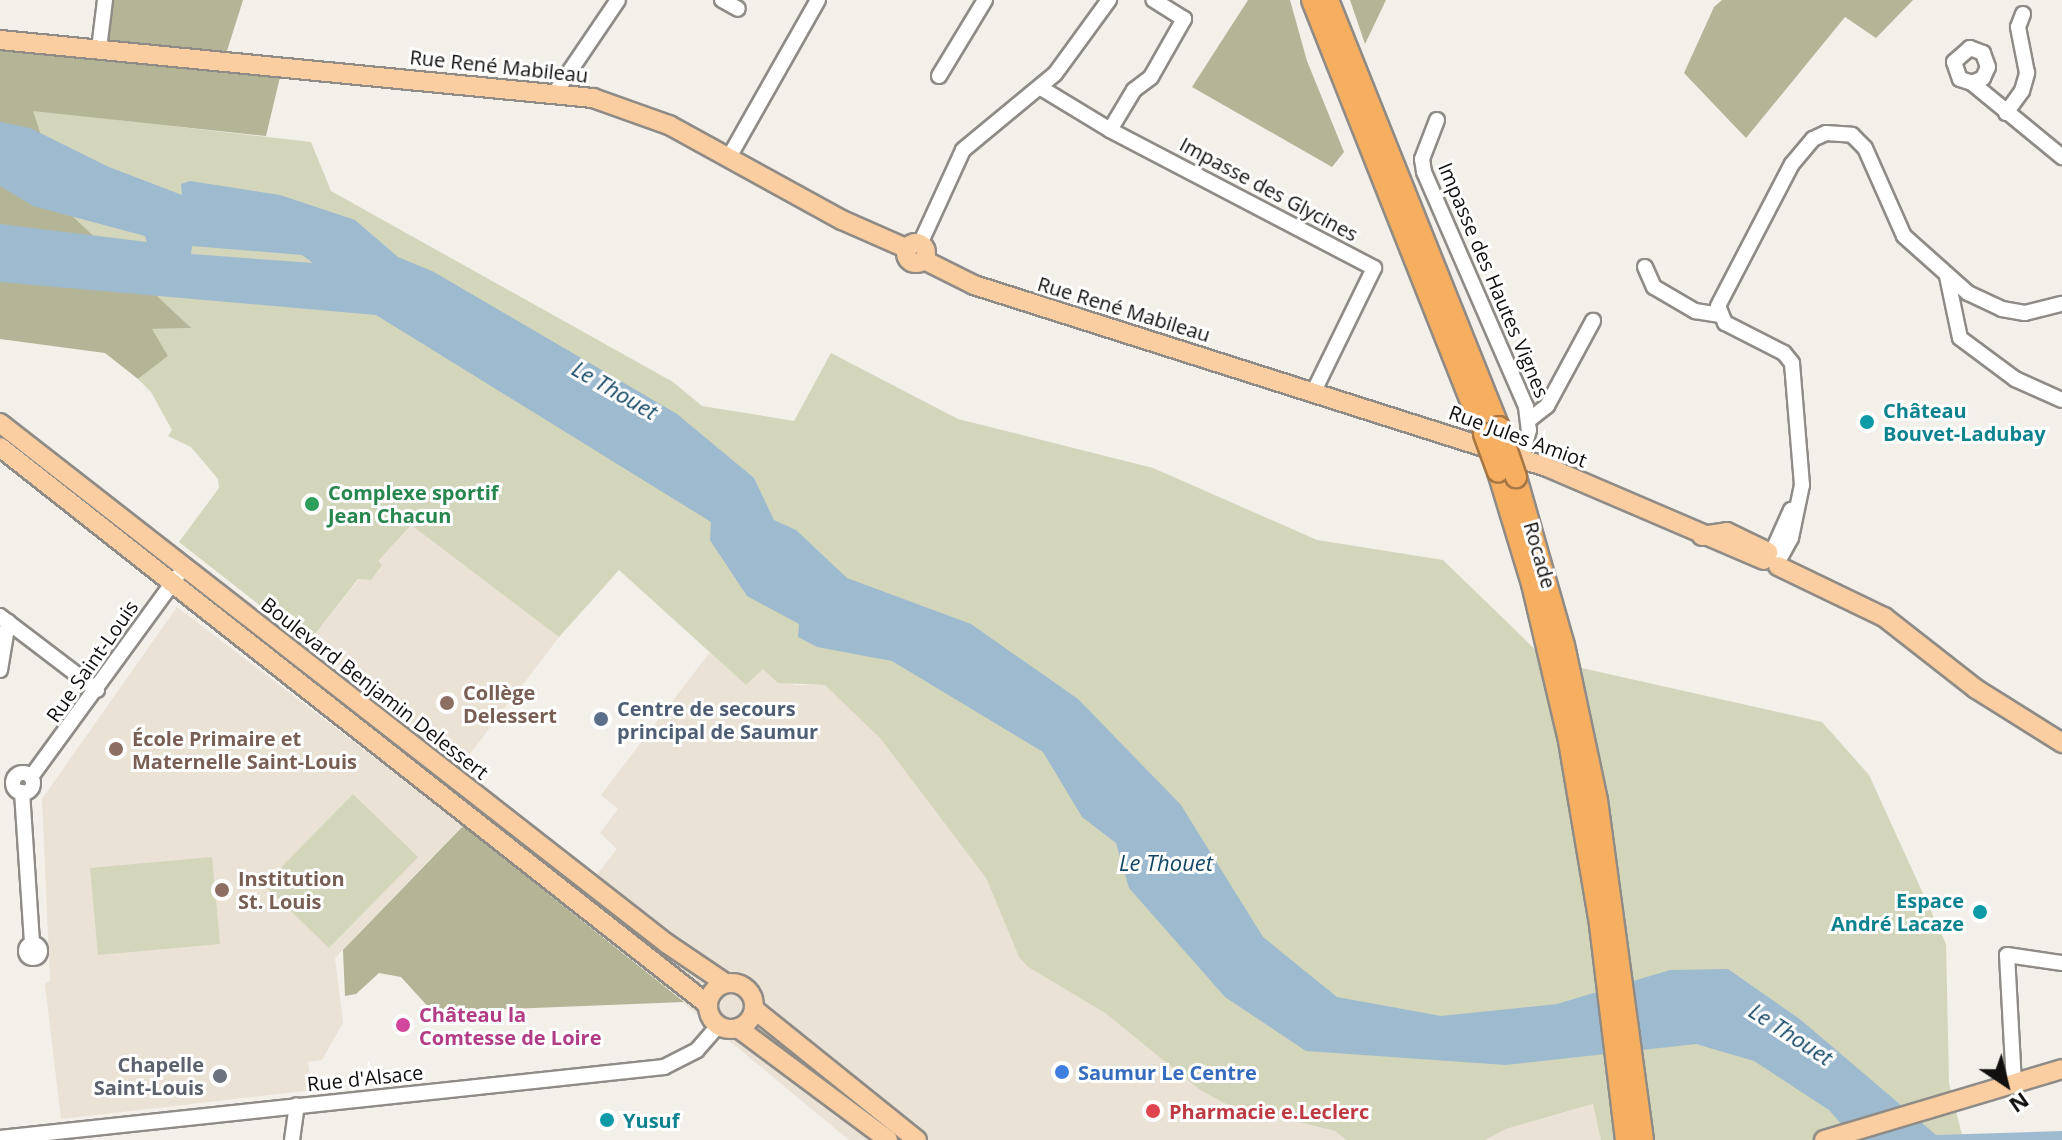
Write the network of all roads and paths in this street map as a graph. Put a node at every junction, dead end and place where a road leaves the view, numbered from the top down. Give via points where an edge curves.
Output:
1 (105, 0) edge
2 (618, 0) edge
3 (722, 0) edge
4 (818, 0) edge
5 (985, 0) edge
6 (1109, 0) edge
7 (1154, 0) edge
8 (1312, 0) edge
9 (1328, 0) edge
10 (738, 9) dead end
11 (2023, 14) dead end
12 (0, 40) edge
13 (99, 49) junction
14 (939, 76) dead end
15 (1972, 83) dead end
16 (1041, 88) junction
17 (555, 93) junction
18 (2006, 113) junction
19 (1437, 120) dead end
20 (1110, 130) junction
21 (2062, 157) edge
22 (728, 159) junction
23 (917, 251) junction
24 (1645, 267) dead end
25 (1947, 276) junction
26 (2062, 304) edge
27 (1719, 315) junction
28 (1593, 321) dead end
29 (1314, 391) junction
30 (2062, 400) edge
31 (1529, 420) junction
32 (0, 423) edge
33 (1492, 430) junction
34 (0, 447) edge
35 (1512, 469) junction
36 (1773, 557) junction
37 (179, 574) junction
38 (4, 619) edge
39 (0, 670) edge
40 (97, 690) junction
41 (2062, 743) edge
42 (8, 776) edge
43 (31, 777) junction
44 (22, 792) junction
45 (32, 944) dead end
46 (2062, 963) edge
47 (725, 983) junction
48 (707, 1004) junction
49 (754, 1009) junction
50 (718, 1026) junction
51 (738, 1028) junction
52 (2062, 1069) edge
53 (2014, 1084) junction
54 (1630, 1098) junction
55 (297, 1105) junction
56 (41, 1137) edge
57 (0, 1138) edge
58 (292, 1140) edge
59 (888, 1140) edge
60 (917, 1140) edge
61 (1626, 1140) edge
62 (1645, 1140) edge
63 (1824, 1140) edge

1 - 13 street
2 - 17 street
3 - 10 street
4 - 22 street
5 - 14 street
6 - 16 street
7 - 20 street via 1184,19 1151,77 1134,90
8 - 33 highway via 1336,72
9 - 33 highway, Rocade
11 - 18 street via 2018,27 2027,73
12 - 13 main road, Rue René Mabileau
13 - 17 main road, Rue René Mabileau
15 - 18 street
16 - 20 street, Impasse des Glycines
16 - 23 street via 963,150
17 - 22 main road, Rue René Mabileau via 632,110
18 - 21 street
19 - 31 street, Impasse des Hautes Vignes via 1422,159 1424,172
20 - 29 street, Impasse des Glycines via 1374,268
22 - 23 main road, Rue René Mabileau
23 - 29 main road, Rue René Mabileau via 974,285
24 - 27 street via 1654,287 1695,311
25 - 26 street via 2002,309 2025,313
25 - 27 street via 1904,236 1865,148 1852,135 1826,133 1813,139 1792,164 1718,306
25 - 30 street via 1960,338 2015,379
27 - 36 street via 1792,363 1800,496 1791,538
28 - 31 street via 1547,406
29 - 35 main road, Rue Jules Amiot
31 - 35 street, Impasse des Hautes Vignes
32 - 37 main road, Boulevard Benjamin Delessert
33 - 35 highway, Rocade, bridge
34 - 37 main road, Boulevard Benjamin Delessert
35 - 36 main road, Rue Jules Amiot
35 - 54 highway, Rocade via 1568,660
36 - 41 main road, Rue Jules Amiot via 1884,617 1976,689
37 - 40 street, Rue Saint-Louis
37 - 47 main road, Boulevard Benjamin Delessert via 686,959
37 - 48 main road, Boulevard Benjamin Delessert
38 - 39 street
38 - 40 street
40 - 43 street, Rue Saint-Louis
42 - 43 street
42 - 44 street
43 - 44 street, Rue Saint-Louis via 32,786
44 - 45 street
46 - 53 street via 2007,955
47 - 48 main road
47 - 49 main road via 747,989
48 - 50 main road
49 - 51 main road
49 - 60 main road
50 - 51 main road
50 - 55 street, Rue d'Alsace via 697,1050 664,1067
51 - 59 main road
52 - 53 main road
53 - 63 main road
54 - 61 highway
54 - 62 highway, Rocade
55 - 56 street, Rue d'Alsace
55 - 58 street
56 - 57 street, Rue d'Alsace

